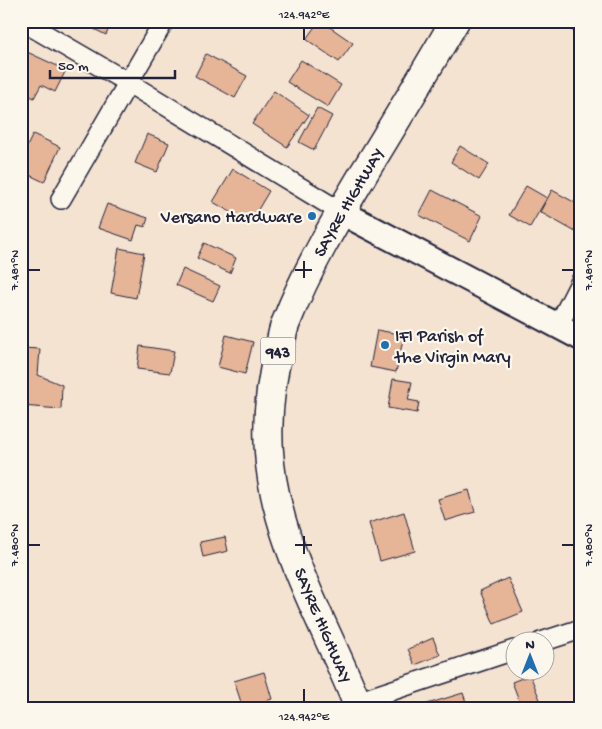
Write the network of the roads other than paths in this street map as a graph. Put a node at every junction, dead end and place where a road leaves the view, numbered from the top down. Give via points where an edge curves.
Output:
1 (22, 21) edge
2 (164, 21) edge
3 (455, 21) edge
4 (127, 82) junction
5 (61, 199) dead end
6 (341, 212) junction
7 (581, 281) edge
8 (558, 326) junction
9 (581, 338) edge
10 (581, 628) edge
11 (554, 637) edge
12 (504, 654) edge
13 (358, 705) edge

1 - 4 street
2 - 4 street
3 - 6 highway, SAYRE HIGHWAY / 943
4 - 5 street
4 - 6 street
6 - 8 street
6 - 13 highway, SAYRE HIGHWAY / 943 via 286,321 268,409 268,452 275,495 302,580
7 - 8 street
8 - 9 street
10 - 11 street
12 - 13 street

